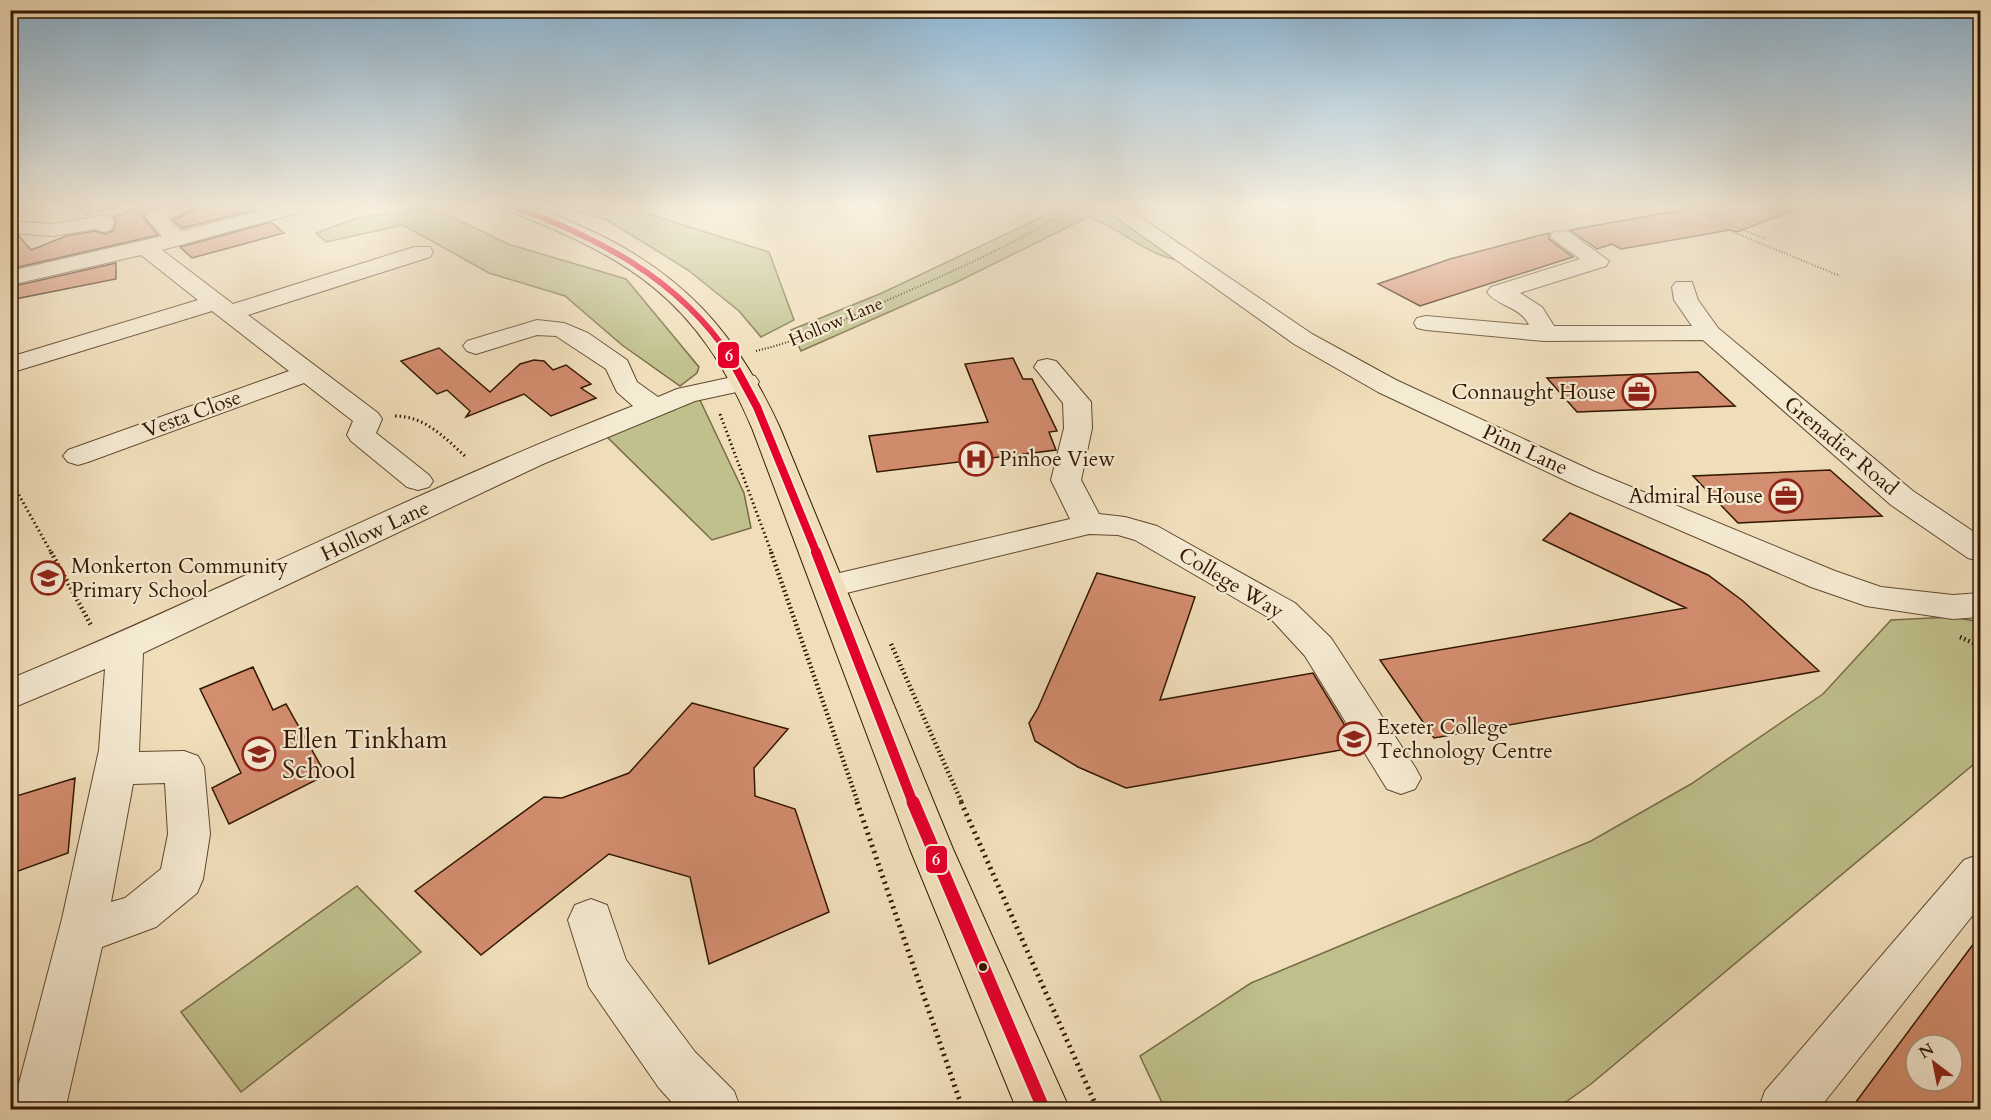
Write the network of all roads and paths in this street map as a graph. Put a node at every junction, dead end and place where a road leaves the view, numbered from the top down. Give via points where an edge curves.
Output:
1 (104, 256) edge
2 (156, 256) edge
3 (407, 256) edge
4 (621, 256) edge
5 (983, 256) edge
6 (1183, 256) edge
7 (1591, 256) edge
8 (1792, 256) edge
9 (1840, 276) dead end
10 (10, 278) edge
11 (1684, 287) dead end
12 (223, 308) junction
13 (1426, 323) dead end
14 (1709, 333) junction
15 (1544, 334) junction
16 (476, 346) dead end
17 (10, 365) edge
18 (1047, 367) dead end
19 (740, 371) junction
20 (307, 373) junction
21 (657, 406) junction
22 (368, 419) junction
23 (78, 456) dead end
24 (489, 478) junction
25 (10, 479) edge
26 (418, 481) dead end
27 (1089, 524) junction
28 (1980, 551) edge
29 (830, 586) junction
30 (1980, 605) edge
31 (889, 641) dead end
32 (116, 650) junction
33 (10, 695) edge
34 (115, 768) junction
35 (1401, 778) dead end
36 (1980, 873) edge
37 (591, 920) dead end
38 (81, 933) junction
39 (1041, 1109) edge
40 (38, 1110) edge
41 (715, 1110) edge
42 (963, 1110) edge
43 (1098, 1110) edge
44 (1784, 1110) edge

1 - 10 street
2 - 12 street
3 - 12 street
4 - 19 main road via 692,309
5 - 19 path, Hollow Lane
6 - 30 street, Pinn Lane via 1303,339 1387,386 1584,478 1823,579 1878,598 1953,607
7 - 15 street via 1598,261 1498,292 1526,305 1540,320
8 - 9 path
11 - 14 street, Grenadier Road via 1686,300
12 - 17 street
12 - 20 street
13 - 15 street
14 - 15 street
14 - 28 street, Grenadier Road via 1902,498
16 - 21 street via 524,330 560,328 583,338 618,366 620,380 638,399
18 - 27 street via 1077,402 1078,428 1066,480
19 - 21 street, Hollow Lane
19 - 29 main road
19 - 42 path via 724,422
20 - 22 street
20 - 23 street, Vesta Close
21 - 24 street, Hollow Lane
22 - 24 path via 407,414 443,436
22 - 26 street via 361,435
24 - 32 street, Hollow Lane
25 - 32 path
27 - 29 street, College Way
27 - 35 street, College Way via 1109,523 1146,532 1283,611 1318,646
29 - 39 main road via 908,789
31 - 43 path
32 - 33 street, Hollow Lane
32 - 34 street via 119,750
34 - 38 street
34 - 38 street via 184,767 189,834 181,879 140,913
36 - 44 street
37 - 41 street via 606,971 677,1070
38 - 40 street

